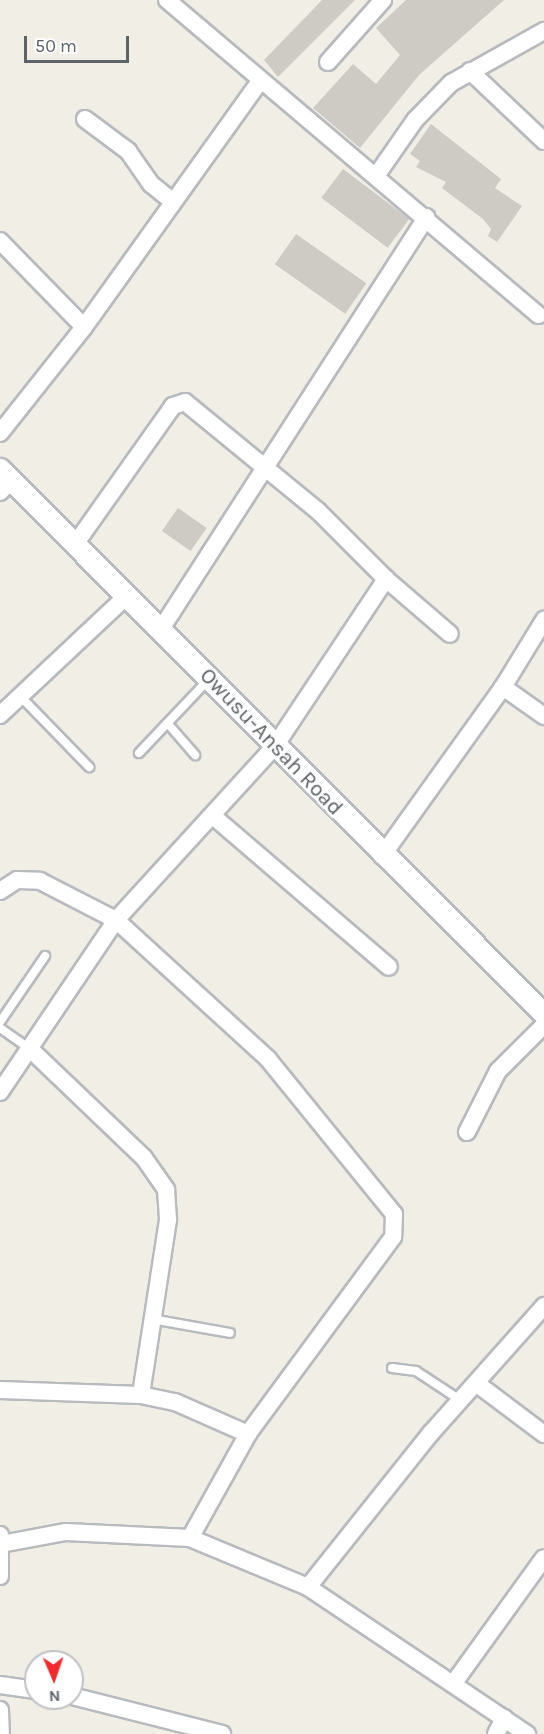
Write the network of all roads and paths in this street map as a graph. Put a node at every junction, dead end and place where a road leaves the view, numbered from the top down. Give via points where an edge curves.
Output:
1 (167, 0) edge
2 (383, 0) edge
3 (544, 31) edge
4 (328, 62) dead end
5 (470, 71) junction
6 (260, 81) junction
7 (85, 119) dead end
8 (544, 141) edge
9 (376, 176) junction
10 (172, 201) junction
11 (426, 217) junction
12 (0, 241) edge
13 (539, 315) dead end
14 (84, 327) junction
15 (0, 433) edge
16 (268, 467) junction
17 (4, 480) edge
18 (76, 543) junction
19 (386, 579) junction
20 (128, 595) junction
21 (544, 620) edge
22 (161, 629) junction
23 (450, 634) dead end
24 (209, 679) junction
25 (503, 687) junction
26 (21, 697) junction
27 (0, 715) edge
28 (544, 716) edge
29 (169, 725) junction
30 (275, 746) junction
31 (139, 753) dead end
32 (195, 755) dead end
33 (89, 767) dead end
34 (214, 817) junction
35 (382, 856) junction
36 (0, 891) edge
37 (116, 920) junction
38 (45, 956) dead end
39 (389, 967) dead end
40 (544, 1014) edge
41 (0, 1022) edge
42 (544, 1025) edge
43 (0, 1028) edge
44 (29, 1048) junction
45 (0, 1092) edge
46 (467, 1132) dead end
47 (544, 1306) edge
48 (151, 1319) junction
49 (231, 1334) dead end
50 (392, 1368) dead end
51 (476, 1383) junction
52 (0, 1390) edge
53 (141, 1395) junction
54 (460, 1400) junction
55 (248, 1434) junction
56 (544, 1434) edge
57 (190, 1538) junction
58 (1, 1539) edge
59 (543, 1560) edge
60 (0, 1576) edge
61 (308, 1587) junction
62 (453, 1684) junction
63 (0, 1685) edge
64 (24, 1688) edge
65 (84, 1699) edge
66 (0, 1710) edge
67 (504, 1718) junction
68 (213, 1732) edge
69 (1, 1734) edge
70 (496, 1734) edge
71 (527, 1734) edge

1 - 6 street
2 - 4 street
3 - 5 street
5 - 8 street
5 - 9 street via 415,120
6 - 9 street
6 - 10 street
7 - 10 street via 128,151 151,184
9 - 11 street
10 - 14 street
11 - 13 street
11 - 16 street
12 - 14 street
14 - 15 street
16 - 18 street via 190,403 178,402
16 - 19 street
16 - 22 street
17 - 18 street, Owusu-Ansah Road
18 - 20 street, Owusu-Ansah Road
19 - 23 street
19 - 30 street
20 - 22 street, Owusu-Ansah Road
20 - 26 street
21 - 25 street
22 - 24 street, Owusu-Ansah Road
24 - 29 lane
24 - 30 street, Owusu-Ansah Road
25 - 28 street
25 - 35 street
26 - 27 street
26 - 33 lane
29 - 31 lane
29 - 32 lane
30 - 34 street
30 - 35 street, Owusu-Ansah Road
34 - 37 street
34 - 39 street
35 - 40 street, Owusu-Ansah Road
36 - 37 street via 17,880 40,881
37 - 44 street
37 - 55 street via 268,1059 394,1214 393,1238
38 - 41 lane
42 - 46 street via 498,1071
43 - 44 lane
44 - 45 street
44 - 48 street via 144,1158 166,1190 168,1220
47 - 51 street
48 - 49 lane
48 - 53 street
50 - 54 lane via 416,1371
51 - 54 street
51 - 56 street
52 - 53 street
53 - 55 street via 175,1402
54 - 61 street
55 - 57 street
57 - 58 street via 66,1532
57 - 61 street
58 - 60 street
59 - 62 street
61 - 62 street
62 - 67 street
63 - 64 street
65 - 68 street
66 - 69 street
67 - 70 street
67 - 71 street

